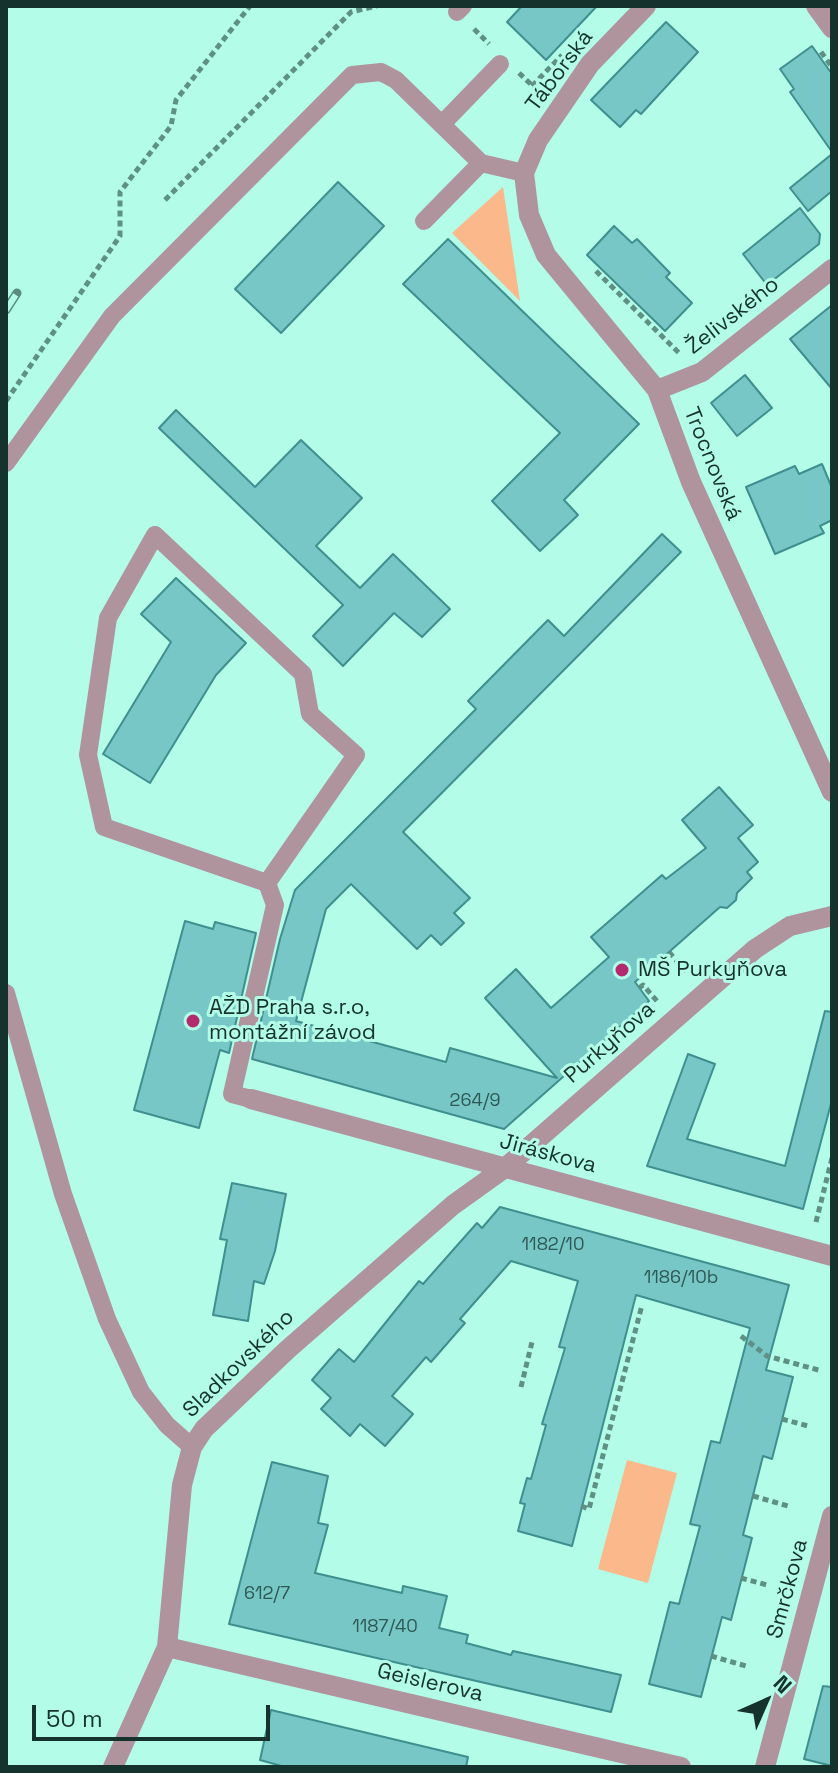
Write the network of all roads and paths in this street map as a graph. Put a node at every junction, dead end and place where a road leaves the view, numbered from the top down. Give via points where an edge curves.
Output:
1 (250, 6) edge
2 (377, 6) edge
3 (646, 6) edge
4 (816, 6) edge
5 (832, 28) edge
6 (500, 64) dead end
7 (442, 124) junction
8 (481, 163) junction
9 (524, 173) junction
10 (165, 200) dead end
11 (424, 221) dead end
12 (585, 260) dead end
13 (832, 269) edge
14 (686, 358) dead end
15 (657, 390) junction
16 (6, 401) edge
17 (6, 463) edge
18 (832, 792) edge
19 (267, 883) junction
20 (832, 916) edge
21 (669, 952) dead end
22 (684, 969) dead end
23 (639, 988) dead end
24 (6, 993) edge
25 (654, 997) dead end
26 (251, 1099) joint
27 (832, 1158) edge
28 (506, 1167) junction
29 (816, 1222) dead end
30 (832, 1256) edge
31 (642, 1305) dead end
32 (741, 1336) dead end
33 (532, 1342) dead end
34 (621, 1347) dead end
35 (630, 1350) junction
36 (822, 1371) dead end
37 (521, 1387) dead end
38 (782, 1419) dead end
39 (808, 1426) dead end
40 (192, 1447) junction
41 (753, 1496) dead end
42 (581, 1506) dead end
43 (788, 1506) dead end
44 (832, 1516) edge
45 (741, 1578) dead end
46 (767, 1585) dead end
47 (167, 1647) junction
48 (711, 1656) dead end
49 (746, 1666) dead end
50 (113, 1767) edge
51 (681, 1767) edge
52 (765, 1767) edge

1 - 16 path via 176,100 171,126 120,192 120,236
2 - 10 path via 351,12
3 - 9 street, Táborská via 573,86
4 - 5 street
6 - 7 lane
7 - 8 lane
7 - 17 lane via 396,80 381,72 352,75 112,316
8 - 9 lane
8 - 11 lane
9 - 15 street, Trocnovská via 529,215 546,255
12 - 14 path
13 - 15 street, Želivského via 702,372
15 - 18 street, Trocnovská via 691,482
19 - 19 lane via 104,827 88,755 108,618 155,535 303,674 310,714 356,755
19 - 26 lane via 275,905 232,1094
20 - 28 street, Purkyňova via 790,926 755,949
21 - 22 path
23 - 25 path via 643,985
24 - 40 lane via 63,1194 107,1319 141,1392
26 - 28 street, Jiráskova
27 - 29 path
28 - 30 street, Jiráskova
28 - 40 street, Sladkovského via 453,1205 287,1350 204,1429
31 - 35 path
32 - 36 path via 767,1356
33 - 37 path
34 - 35 path
35 - 42 path via 589,1509
38 - 39 path
40 - 47 street, Sladkovského via 182,1485
41 - 43 path
44 - 52 street, Smrčkova
45 - 46 path
47 - 50 street, Sladkovského
47 - 51 street, Geislerova
48 - 49 path

